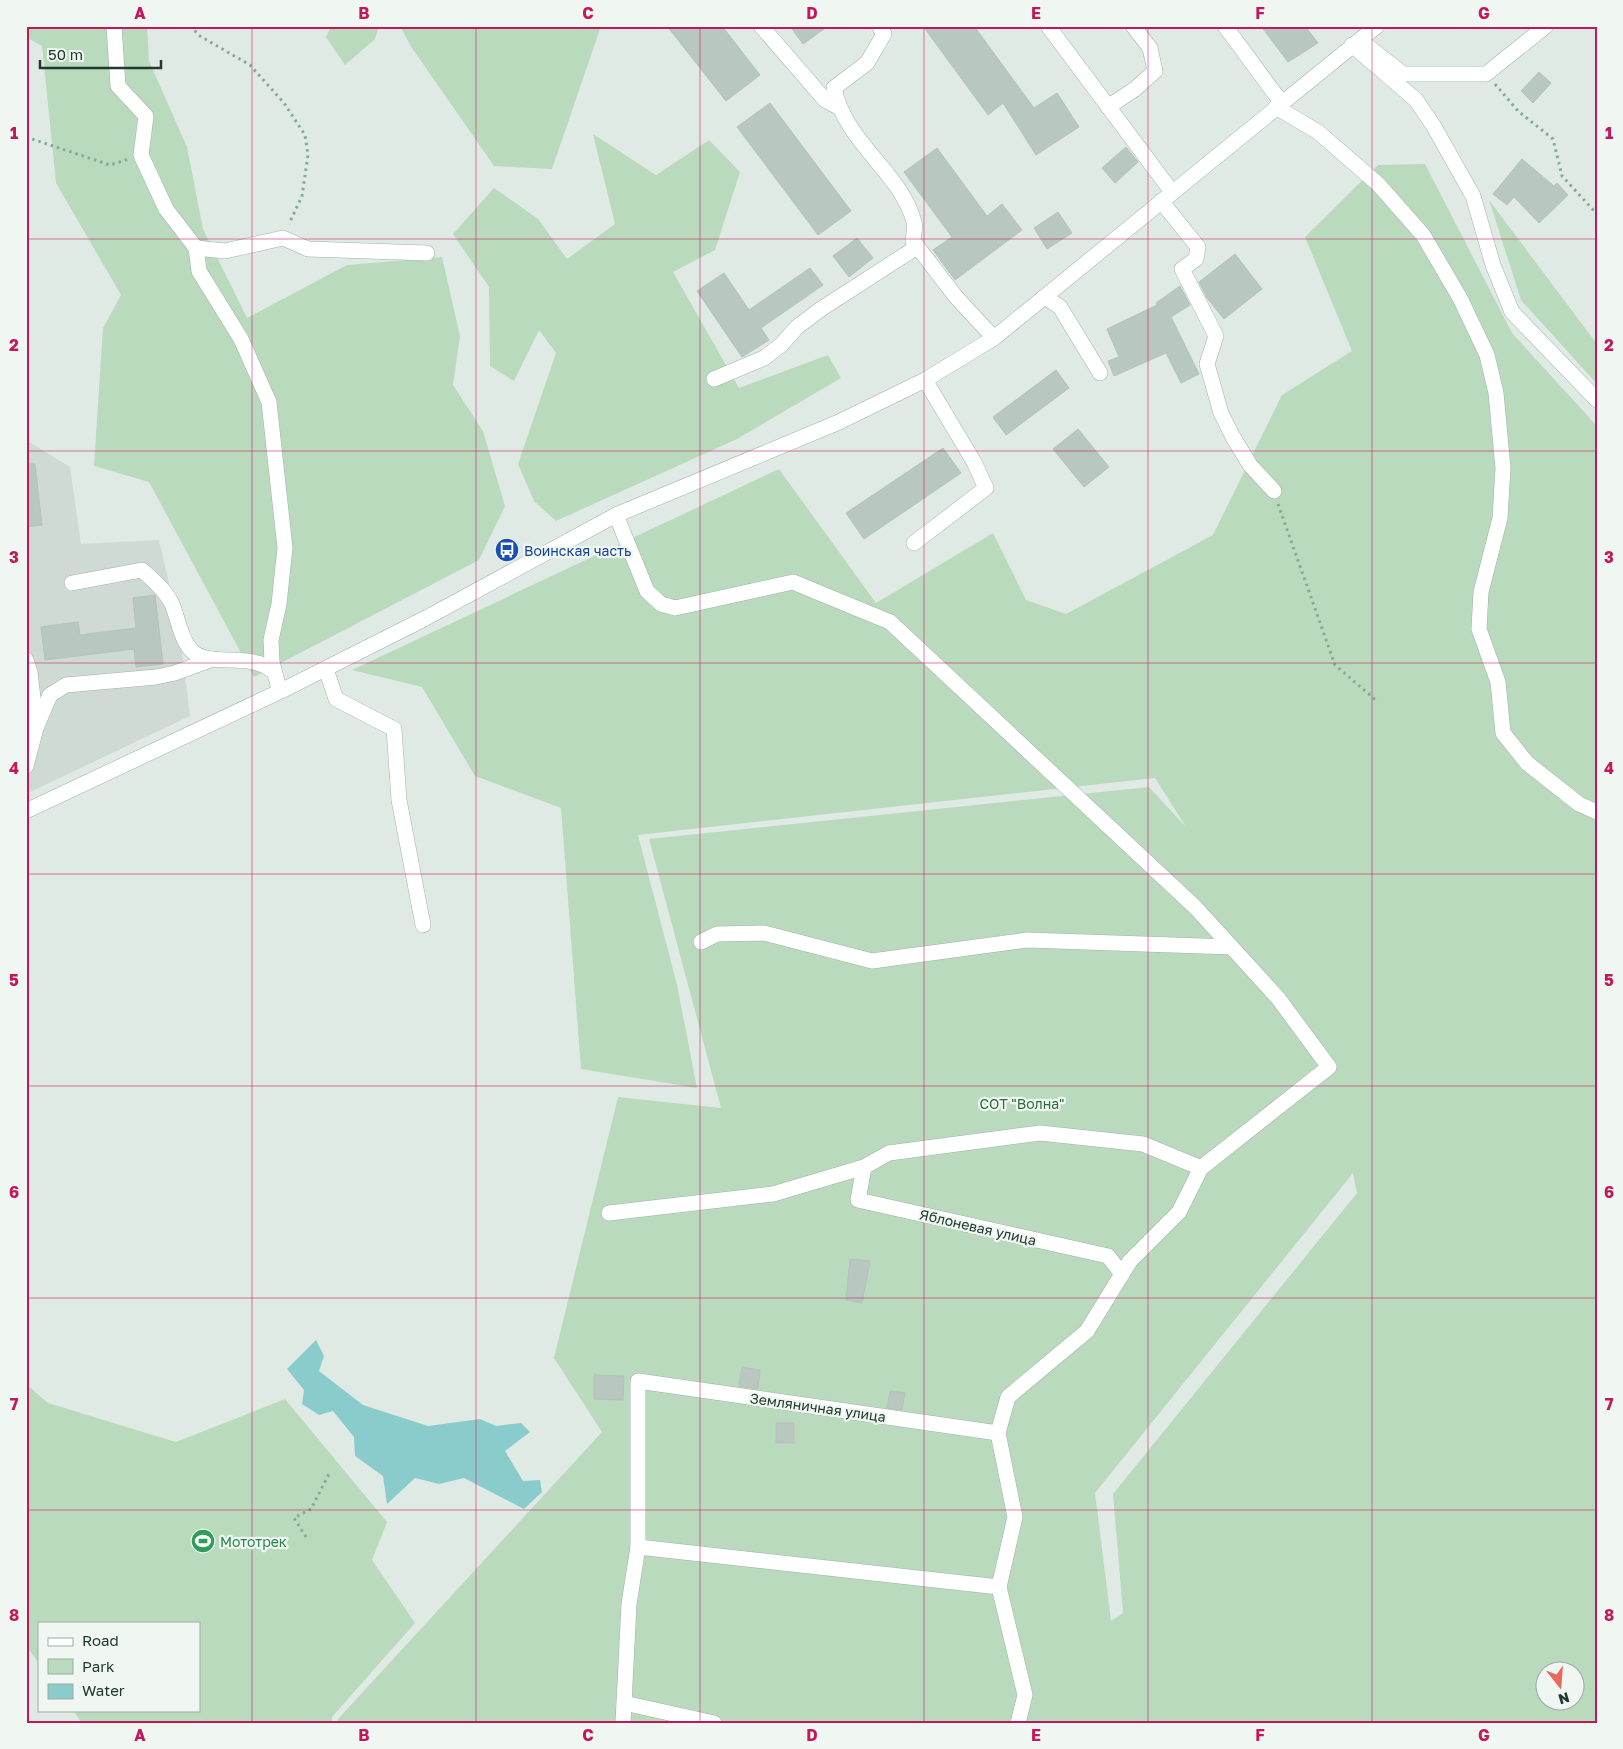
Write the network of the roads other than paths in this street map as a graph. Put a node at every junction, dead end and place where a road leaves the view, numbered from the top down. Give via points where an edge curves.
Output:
1 (114, 26) edge
2 (761, 26) edge
3 (879, 26) edge
4 (1048, 26) edge
5 (1133, 26) edge
6 (1225, 26) edge
7 (1377, 26) edge
8 (1545, 26) edge
9 (1355, 42) junction
10 (1279, 104) junction
11 (838, 106) junction
12 (1108, 106) junction
13 (1167, 197) junction
14 (917, 247) junction
15 (196, 248) junction
16 (426, 253) dead end
17 (1045, 297) junction
18 (994, 338) junction
19 (1100, 373) dead end
20 (714, 379) dead end
21 (925, 380) junction
22 (1597, 400) edge
23 (1274, 491) road end
24 (616, 515) junction
25 (914, 543) dead end
26 (72, 583) dead end
27 (213, 659) junction
28 (26, 660) edge
29 (326, 669) junction
30 (274, 672) junction
31 (283, 690) junction
32 (36, 728) junction
33 (26, 766) edge
34 (26, 811) edge
35 (1597, 812) edge
36 (423, 925) dead end
37 (701, 942) dead end
38 (1231, 947) junction
39 (864, 1167) junction
40 (1201, 1168) junction
41 (609, 1213) dead end
42 (1122, 1274) junction
43 (998, 1433) junction
44 (638, 1547) junction
45 (999, 1587) junction
46 (624, 1703) junction
47 (623, 1723) edge
48 (714, 1723) edge
49 (1018, 1723) edge

1 - 15 street via 118,86 146,116 141,156 166,209
2 - 11 street via 826,100
3 - 11 street via 884,34 867,63 834,88
4 - 12 street
5 - 12 street via 1150,48 1155,71
6 - 10 street
7 - 9 street
8 - 9 street via 1486,74 1403,74
9 - 10 street
9 - 22 street via 1416,100 1433,124 1473,196 1493,265 1512,312
10 - 13 street
10 - 35 street via 1318,132 1378,184 1423,236 1460,298 1487,355 1496,393 1503,468 1500,518 1481,592 1479,629 1498,682 1503,732 1527,763 1579,804
11 - 14 street via 850,129 902,196 915,223 913,241
12 - 13 street
13 - 17 street
13 - 23 street via 1198,246 1196,259 1182,269 1216,336 1207,364 1221,412 1250,465
14 - 18 street via 956,297
14 - 20 street via 797,327 764,358
15 - 16 street via 225,252 283,238 308,249
15 - 30 street via 199,270 241,339 269,402 285,548 280,604 271,640
17 - 18 street
17 - 19 street via 1060,307
18 - 21 street
21 - 24 street via 839,422
21 - 25 street via 986,488
24 - 29 street
24 - 38 street via 647,591 661,604 675,608 792,582 890,622 1195,907
26 - 27 street via 142,570 171,602 179,627 193,652
27 - 30 street via 264,664
27 - 32 street via 156,677 66,685 50,695
28 - 32 street
29 - 31 street
29 - 36 street via 336,699 394,729 399,800
30 - 31 street
31 - 34 street
32 - 33 street
37 - 38 street via 717,934 764,933 872,961 1027,940
38 - 40 street via 1278,998 1330,1067
39 - 40 street via 889,1153 1040,1133 1142,1144
39 - 41 street via 773,1194
39 - 42 street, Яблоневая улица via 858,1200 1108,1256
40 - 42 street via 1179,1212 1130,1261
42 - 43 street via 1087,1331 1008,1398
43 - 44 street, Земляничная улица via 638,1380
43 - 45 street via 1015,1517
44 - 45 street
44 - 46 street via 630,1604
45 - 49 street via 1025,1695
46 - 47 street
46 - 48 street

